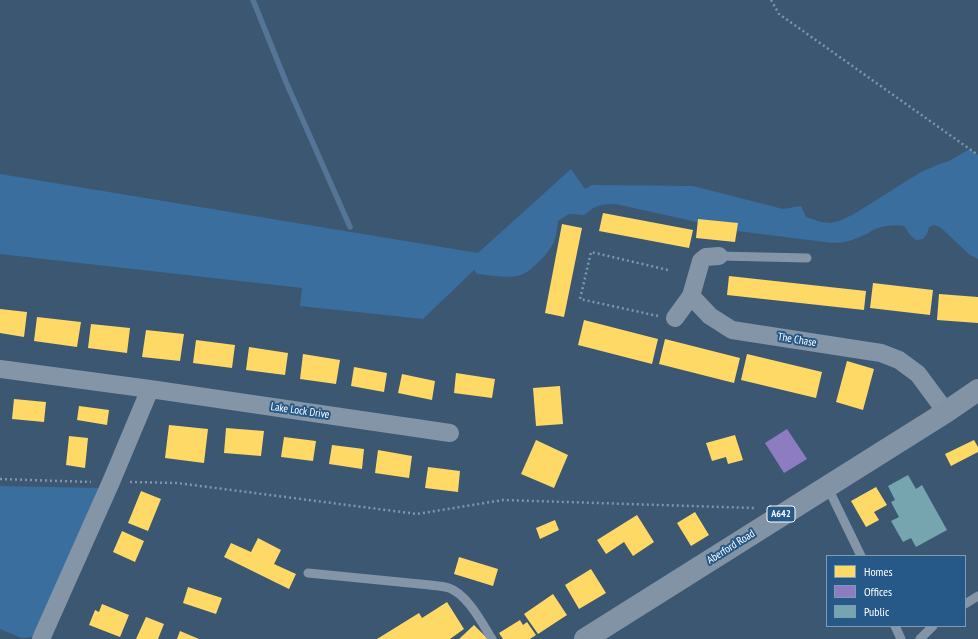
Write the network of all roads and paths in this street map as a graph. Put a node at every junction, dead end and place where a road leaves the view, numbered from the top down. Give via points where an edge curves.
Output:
1 (771, 0) edge
2 (978, 155) edge
3 (719, 256) joint
4 (807, 258) dead end
5 (668, 270) dead end
6 (691, 296) junction
7 (675, 318) joint
8 (0, 369) edge
9 (150, 389) junction
10 (978, 390) edge
11 (946, 412) junction
12 (450, 433) dead end
13 (0, 479) edge
14 (111, 482) junction
15 (827, 486) junction
16 (758, 508) dead end
17 (861, 555) edge
18 (308, 573) dead end
19 (978, 596) edge
20 (966, 603) edge
21 (895, 627) edge
22 (932, 627) edge
23 (41, 639) edge
24 (492, 639) edge
25 (585, 639) edge
26 (901, 639) edge
27 (920, 639) edge

1 - 2 path via 780,14
3 - 4 lane
3 - 6 street via 706,257 701,261
5 - 7 path via 590,252 580,299
6 - 7 street
6 - 11 street, The Chase via 710,316 732,330 881,353 899,360 918,374
8 - 9 street, Lake Lock Drive
9 - 12 street, Lake Lock Drive
9 - 14 street
10 - 11 main road, Aberford Road / A642
11 - 15 main road, Aberford Road / A642
13 - 14 path
14 - 16 path via 177,483 417,514 503,500
14 - 23 street
15 - 17 lane
15 - 25 main road, Aberford Road / A642
18 - 24 lane via 448,588 459,593 468,603
19 - 20 lane
21 - 26 lane
22 - 27 lane

